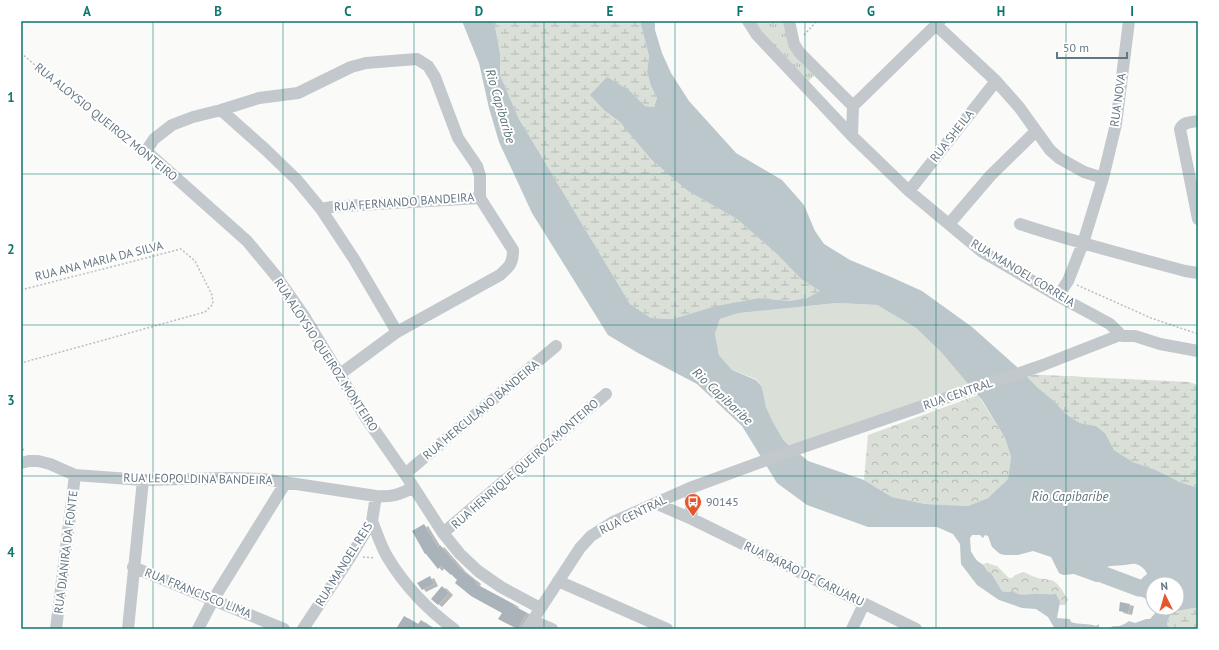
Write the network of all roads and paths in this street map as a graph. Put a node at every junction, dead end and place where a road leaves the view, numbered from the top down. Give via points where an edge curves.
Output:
1 (748, 21) edge
2 (789, 21) edge
3 (817, 21) edge
4 (1128, 21) edge
5 (938, 23) edge
6 (794, 44) junction
7 (21, 53) edge
8 (996, 81) junction
9 (852, 106) junction
10 (221, 110) junction
11 (1198, 121) edge
12 (1036, 131) junction
13 (852, 136) junction
14 (146, 151) junction
15 (1103, 178) junction
16 (909, 191) junction
17 (480, 198) junction
18 (1196, 198) edge
19 (321, 209) junction
20 (1198, 219) edge
21 (949, 224) junction
22 (1020, 224) dead end
23 (1084, 243) junction
24 (1198, 274) edge
25 (1068, 281) junction
26 (21, 290) edge
27 (1058, 296) junction
28 (397, 332) junction
29 (1198, 334) edge
30 (1120, 335) junction
31 (556, 346) dead end
32 (1198, 350) edge
33 (21, 363) edge
34 (340, 374) junction
35 (606, 394) dead end
36 (24, 459) edge
37 (405, 474) junction
38 (75, 475) junction
39 (143, 480) junction
40 (286, 482) junction
41 (413, 487) junction
42 (690, 488) junction
43 (376, 496) junction
44 (655, 503) junction
45 (692, 519) junction
46 (372, 521) junction
47 (443, 533) junction
48 (351, 556) junction
49 (388, 558) junction
50 (133, 567) junction
51 (558, 581) junction
52 (213, 600) junction
53 (864, 604) junction
54 (540, 608) junction
55 (530, 625) edge
56 (56, 629) edge
57 (128, 629) edge
58 (198, 629) edge
59 (284, 629) edge
60 (303, 629) edge
61 (454, 629) edge
62 (552, 629) edge
63 (667, 629) edge
64 (852, 629) edge
65 (916, 629) edge

1 - 13 street, RUA MANOEL CORREIA via 757,35
2 - 6 street
3 - 6 path
4 - 15 street, RUA NOVA via 1116,124
5 - 8 street
5 - 9 street
6 - 9 street
7 - 14 path, RUA ALOYSIO QUEIROZ MONTEIRO
8 - 12 street
8 - 16 street, RUA SHEILA
9 - 13 street
10 - 14 street via 172,125 154,139
10 - 17 street, RUA FERNANDO BANDEIRA via 258,98 298,93 350,67 366,63 410,59 422,61 434,77 458,138 477,166 480,176
10 - 19 street via 297,180
11 - 18 street via 1185,124 1180,133
12 - 15 street via 1059,158 1084,172
12 - 21 street via 991,175
13 - 16 street, RUA MANOEL CORREIA
14 - 34 street, RUA ALOYSIO QUEIROZ MONTEIRO via 247,241 304,316
15 - 23 street, RUA NOVA
16 - 21 street, RUA MANOEL CORREIA
17 - 19 street, RUA FERNANDO BANDEIRA
17 - 28 street via 513,250 513,259 509,266 500,275
18 - 20 street
19 - 28 street
21 - 27 street, RUA MANOEL CORREIA via 981,251
22 - 23 street
23 - 24 street
23 - 25 street, RUA NOVA
25 - 27 street, RUA NOVA
25 - 29 path via 1151,318
26 - 33 path, RUA ANA MARIA DA SILVA via 181,249 195,261 212,296 213,304 205,312
27 - 30 street, RUA MANOEL CORREIA via 1110,324
28 - 34 street
30 - 32 street
30 - 42 street, RUA CENTRAL via 1043,365
31 - 37 street, RUA HERCULANO BANDEIRA
34 - 37 street, RUA ALOYSIO QUEIROZ MONTEIRO via 366,418
35 - 47 street, RUA HENRIQUE QUEIROZ MONTEIRO
36 - 38 street, RUA LEOPOLDINA BANDEIRA via 50,464
37 - 41 street, RUA ALOYSIO QUEIROZ MONTEIRO
38 - 39 street, RUA LEOPOLDINA BANDEIRA
38 - 56 street, RUA DJANIRA DA FONTE
39 - 40 street, RUA LEOPOLDINA BANDEIRA via 229,478
39 - 50 street
40 - 43 street, RUA LEOPOLDINA BANDEIRA
40 - 52 street
41 - 43 street, RUA LEOPOLDINA BANDEIRA via 400,495
41 - 47 street, RUA ALOYSIO QUEIROZ MONTEIRO
42 - 44 street, RUA CENTRAL
42 - 45 street
43 - 46 street, RUA MANOEL REIS
44 - 45 street, RUA BARÃO DE CARUARU
44 - 51 street, RUA CENTRAL via 613,522 591,536
45 - 53 street, RUA BARÃO DE CARUARU
46 - 48 street, RUA MANOEL REIS
46 - 49 street
47 - 54 street, RUA ALOYSIO QUEIROZ MONTEIRO via 478,571
48 - 49 path
48 - 60 street, RUA MANOEL REIS
49 - 61 street via 418,598
50 - 52 street, RUA FRANCISCO LIMA
50 - 57 street
51 - 54 street, RUA CENTRAL
51 - 63 street
52 - 58 street
52 - 59 street, RUA FRANCISCO LIMA
53 - 64 street
53 - 65 street, RUA BARÃO DE CARUARU
54 - 55 street, RUA CENTRAL
55 - 62 street

